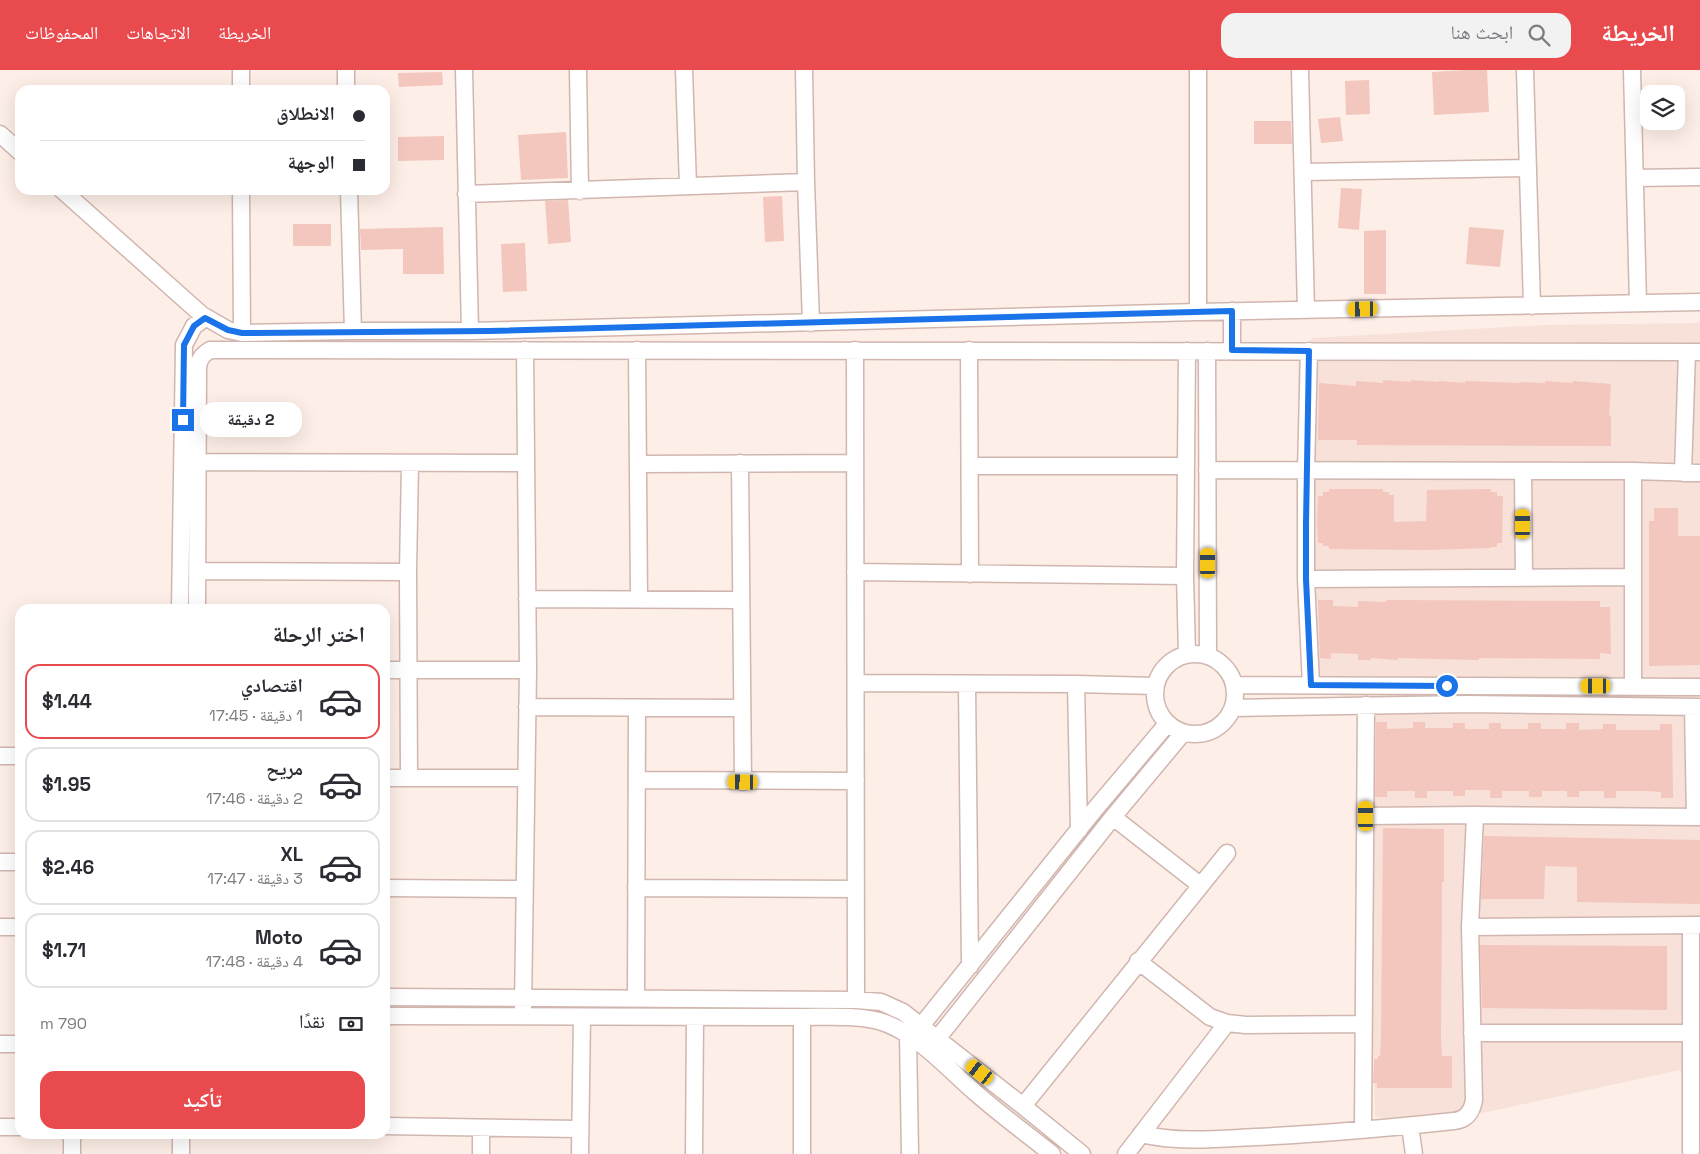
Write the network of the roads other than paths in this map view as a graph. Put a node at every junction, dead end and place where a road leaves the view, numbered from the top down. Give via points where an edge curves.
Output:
1 (241, 70) edge
2 (346, 70) edge
3 (464, 70) edge
4 (578, 70) edge
5 (684, 70) edge
6 (804, 70) edge
7 (1198, 70) edge
8 (1300, 70) edge
9 (1525, 70) edge
10 (1632, 70) edge
11 (241, 85) edge
12 (346, 85) edge
13 (0, 134) edge
14 (15, 148) edge
15 (1528, 168) junction
16 (1304, 172) junction
17 (1700, 177) edge
18 (1635, 178) junction
19 (806, 182) junction
20 (688, 186) junction
21 (580, 191) junction
22 (466, 194) junction
23 (68, 195) edge
24 (241, 195) edge
25 (349, 195) edge
26 (1700, 302) edge
27 (1638, 303) junction
28 (1532, 306) junction
29 (1306, 310) junction
30 (1232, 311) junction
31 (1198, 312) junction
32 (205, 318) junction
33 (812, 324) junction
34 (353, 331) junction
35 (470, 331) junction
36 (242, 333) junction
37 (525, 350) junction
38 (638, 350) junction
39 (854, 350) junction
40 (969, 350) junction
41 (1232, 350) junction
42 (1187, 351) junction
43 (1208, 351) junction
44 (1309, 351) junction
45 (1694, 352) edge
46 (198, 462) junction
47 (410, 463) junction
48 (526, 463) junction
49 (855, 463) junction
50 (638, 464) junction
51 (740, 464) junction
52 (970, 466) junction
53 (1186, 466) junction
54 (1207, 470) junction
55 (1306, 470) junction
56 (1523, 471) junction
57 (1633, 471) junction
58 (1683, 473) junction
59 (1700, 473) edge
60 (197, 571) junction
61 (408, 572) junction
62 (855, 572) junction
63 (970, 574) junction
64 (1185, 576) junction
65 (1632, 577) junction
66 (1524, 578) junction
67 (1306, 579) junction
68 (527, 599) junction
69 (639, 599) junction
70 (741, 600) junction
71 (180, 604) edge
72 (197, 604) edge
73 (1187, 654) junction
74 (1208, 656) junction
75 (390, 670) edge
76 (408, 670) junction
77 (528, 670) junction
78 (856, 683) junction
79 (967, 684) junction
80 (1076, 684) junction
81 (1311, 685) junction
82 (1633, 685) junction
83 (1155, 686) junction
84 (1234, 686) junction
85 (1467, 687) junction
86 (1700, 687) edge
87 (1467, 704) junction
88 (1366, 705) junction
89 (527, 707) junction
90 (1696, 707) edge
91 (637, 708) junction
92 (741, 708) junction
93 (1233, 708) junction
94 (1168, 724) junction
95 (1183, 733) junction
96 (0, 756) edge
97 (15, 756) edge
98 (390, 778) edge
99 (408, 778) junction
100 (526, 778) junction
101 (637, 780) junction
102 (856, 781) junction
103 (743, 782) junction
104 (1475, 815) junction
105 (1366, 816) junction
106 (1113, 817) junction
107 (1697, 817) edge
108 (1079, 830) junction
109 (1227, 853) dead end
110 (0, 862) edge
111 (15, 862) edge
112 (1200, 885) junction
113 (390, 888) edge
114 (636, 888) junction
115 (524, 889) junction
116 (856, 889) junction
117 (1695, 925) edge
118 (0, 927) edge
119 (15, 927) edge
120 (1470, 927) junction
121 (1138, 962) junction
122 (970, 966) junction
123 (390, 996) edge
124 (523, 998) junction
125 (636, 998) junction
126 (856, 1000) junction
127 (390, 1016) edge
128 (523, 1017) junction
129 (582, 1017) junction
130 (802, 1017) junction
131 (695, 1018) junction
132 (1226, 1023) junction
133 (1364, 1024) junction
134 (915, 1030) junction
135 (1472, 1033) junction
136 (1691, 1033) junction
137 (937, 1039) junction
138 (0, 1044) edge
139 (15, 1044) edge
140 (1024, 1106) junction
141 (390, 1126) edge
142 (1410, 1126) junction
143 (0, 1127) edge
144 (15, 1127) edge
145 (481, 1128) junction
146 (580, 1130) junction
147 (1363, 1130) junction
148 (1141, 1134) junction
149 (72, 1139) edge
150 (181, 1139) edge
151 (1691, 1151) edge
152 (72, 1154) edge
153 (181, 1154) edge
154 (481, 1154) edge
155 (580, 1154) edge
156 (694, 1154) edge
157 (802, 1154) edge
158 (910, 1154) edge
159 (1052, 1154) edge
160 (1082, 1154) edge
161 (1126, 1154) edge
162 (1414, 1154) edge

1 - 11 street
2 - 12 street
3 - 22 street
4 - 21 street
5 - 20 street
6 - 19 street
7 - 31 street
8 - 16 street
9 - 15 street
10 - 18 street
13 - 14 street
15 - 16 street
15 - 28 street
16 - 29 street
17 - 18 street
18 - 27 street
19 - 20 street
19 - 33 street
20 - 21 street
21 - 22 street
22 - 35 street
23 - 32 street
24 - 36 street
25 - 34 street
26 - 27 street
27 - 28 street
28 - 29 street
29 - 30 street
30 - 31 street
30 - 41 street
31 - 33 street
32 - 36 street
32 - 71 street via 194,326 184,345
33 - 35 street
34 - 35 street
34 - 36 street
37 - 38 street
37 - 46 street via 210,350 203,354 198,368
37 - 48 street
38 - 39 street
38 - 50 street
39 - 40 street
39 - 49 street
40 - 42 street
40 - 52 street
41 - 43 street
41 - 44 street
42 - 43 street
42 - 53 street
43 - 54 street
44 - 45 street
44 - 55 street
45 - 58 street
46 - 47 street
46 - 60 street
47 - 48 street
47 - 61 street
48 - 68 street
49 - 51 street
49 - 62 street
50 - 51 street
50 - 69 street
51 - 70 street
52 - 53 street
52 - 63 street
53 - 64 street
54 - 55 street
54 - 74 street
55 - 56 street
55 - 67 street
56 - 57 street
56 - 66 street
57 - 58 street
57 - 65 street
58 - 59 street
60 - 61 street
60 - 72 street
61 - 76 street
62 - 63 street
62 - 78 street
63 - 64 street
64 - 73 street
65 - 66 street
65 - 82 street
66 - 67 street
67 - 81 street
68 - 69 street
68 - 77 street
69 - 70 street
70 - 92 street
73 - 74 street
73 - 83 street via 1170,662
74 - 84 street via 1228,670
75 - 76 street
76 - 77 street
76 - 99 street
77 - 89 street
78 - 79 street
78 - 102 street
79 - 80 street
79 - 122 street
80 - 83 street
80 - 108 street
81 - 84 street
81 - 85 street
82 - 85 street
82 - 86 street
83 - 94 street via 1155,703
84 - 93 street
85 - 87 street
87 - 88 street
87 - 90 street
88 - 93 street
88 - 105 street
89 - 91 street
89 - 100 street
90 - 107 street
91 - 92 street
91 - 101 street
92 - 103 street
93 - 95 street via 1224,723 1209,732 1201,735
94 - 95 street
94 - 108 street
95 - 106 street
96 - 97 street
98 - 99 street
99 - 100 street
100 - 115 street
101 - 103 street
101 - 114 street
102 - 103 street
102 - 116 street
104 - 105 street
104 - 107 street
104 - 120 street
105 - 133 street
106 - 112 street
106 - 137 street
108 - 122 street
109 - 112 street
110 - 111 street
112 - 121 street
113 - 115 street
114 - 116 street
114 - 125 street
115 - 124 street
116 - 126 street
117 - 120 street
117 - 136 street
118 - 119 street
120 - 135 street
121 - 132 street via 1202,1012
121 - 140 street
122 - 134 street
123 - 124 street
124 - 125 street
124 - 128 street
125 - 126 street
126 - 134 street via 869,1000 903,1012
127 - 128 street
128 - 129 street
129 - 131 street
129 - 146 street
130 - 131 street
130 - 134 street via 868,1019
130 - 157 street
131 - 156 street
132 - 133 street
132 - 148 street
133 - 147 street
134 - 137 street
134 - 158 street
134 - 159 street via 977,1094
135 - 136 street
135 - 142 street via 1474,1100 1470,1113 1460,1120
136 - 151 street
137 - 140 street
138 - 139 street
140 - 160 street
141 - 145 street
142 - 147 street
142 - 162 street
143 - 144 street
145 - 146 street
145 - 154 street
146 - 155 street
147 - 148 street via 1191,1140
148 - 161 street
149 - 152 street
150 - 153 street

